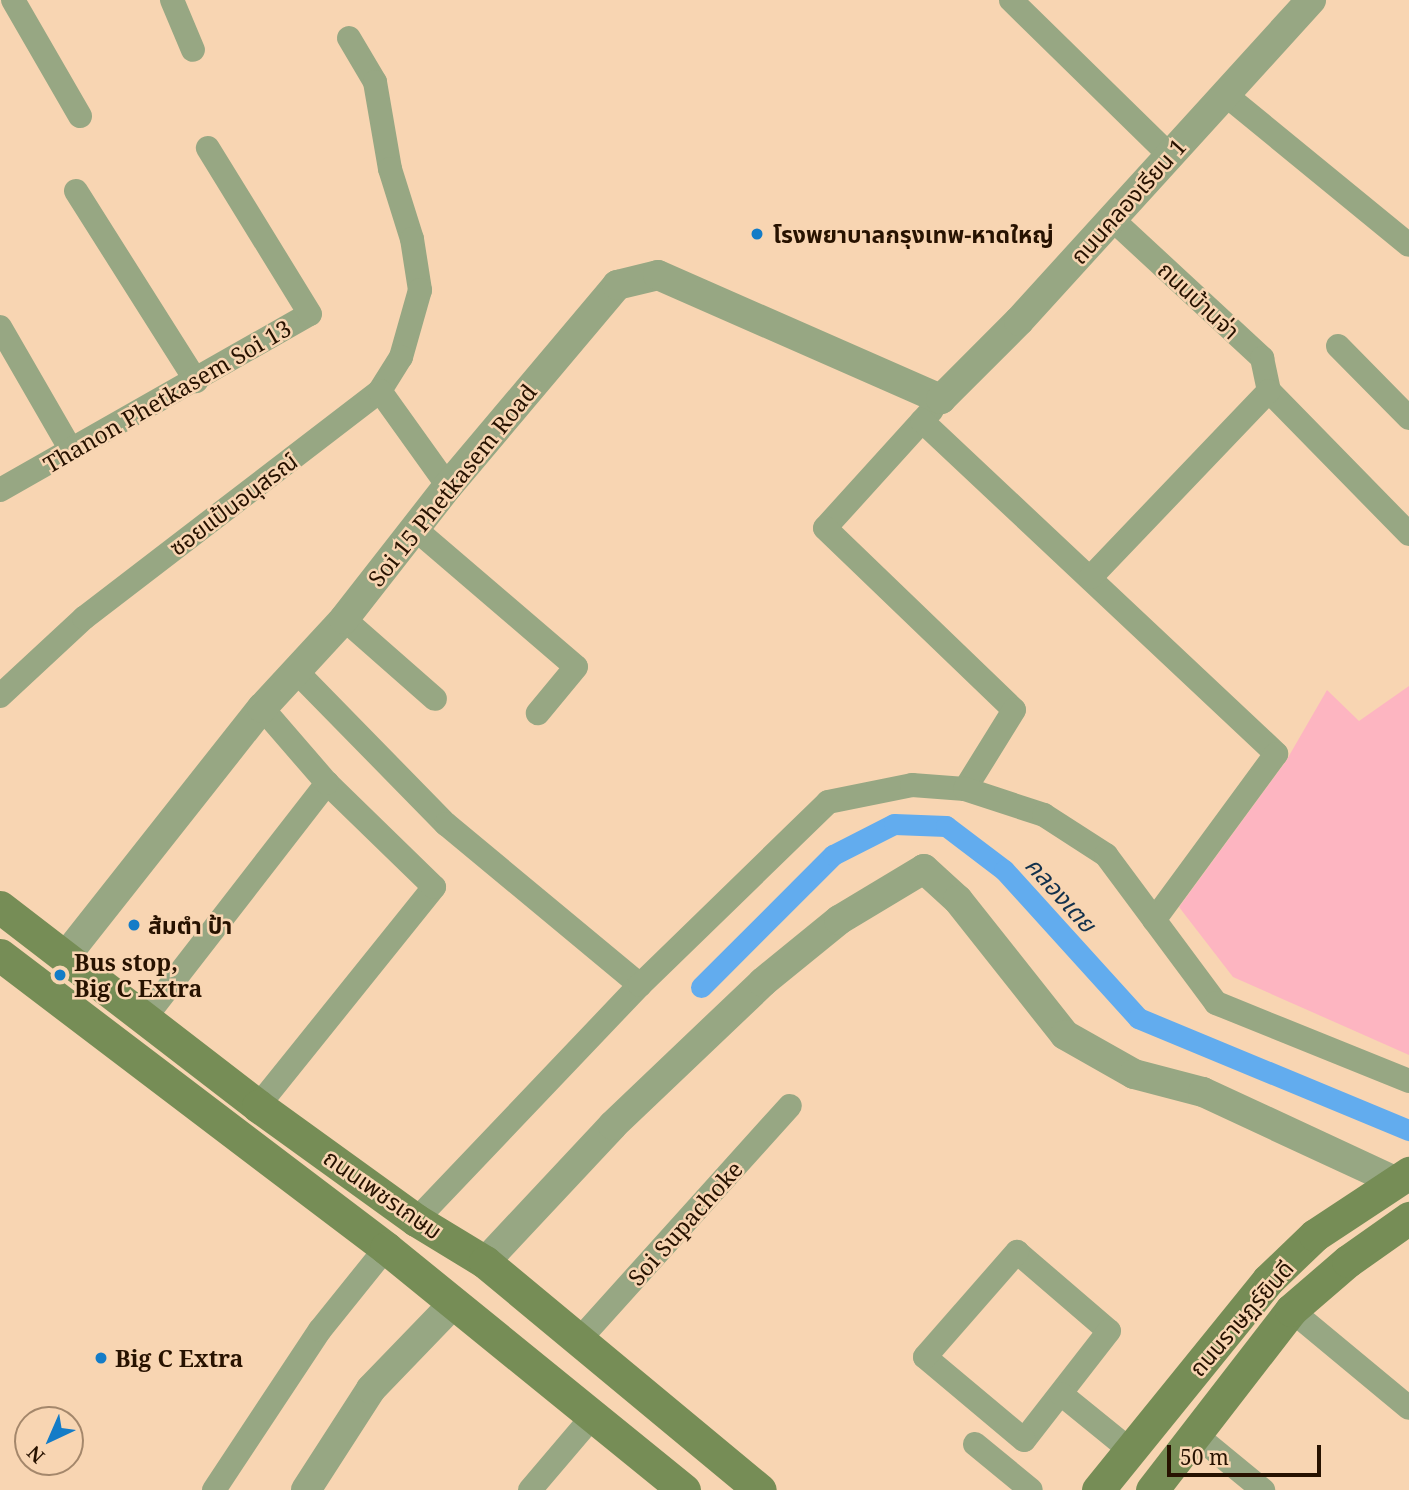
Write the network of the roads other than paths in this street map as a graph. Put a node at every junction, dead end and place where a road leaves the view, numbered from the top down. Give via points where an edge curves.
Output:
1 (13, 0) edge
2 (172, 0) edge
3 (1011, 0) edge
4 (1299, 4) edge
5 (349, 38) dead end
6 (193, 50) dead end
7 (1227, 96) junction
8 (80, 116) dead end
9 (208, 148) dead end
10 (1168, 154) junction
11 (76, 191) dead end
12 (1112, 219) junction
13 (1409, 245) edge
14 (0, 327) edge
15 (1338, 346) dead end
16 (196, 381) junction
17 (380, 391) junction
18 (1269, 391) junction
19 (941, 399) junction
20 (1409, 418) edge
21 (922, 421) junction
22 (71, 450) junction
23 (448, 486) junction
24 (0, 490) edge
25 (1405, 521) edge
26 (414, 528) junction
27 (1090, 577) junction
28 (344, 619) junction
29 (295, 670) junction
30 (0, 696) edge
31 (435, 699) dead end
32 (262, 708) junction
33 (538, 713) dead end
34 (327, 783) junction
35 (965, 789) junction
36 (0, 907) edge
37 (1154, 920) junction
38 (0, 955) edge
39 (65, 957) junction
40 (639, 985) junction
41 (144, 1019) junction
42 (1409, 1081) edge
43 (790, 1105) dead end
44 (258, 1106) junction
45 (1404, 1180) edge
46 (1409, 1218) edge
47 (416, 1220) junction
48 (386, 1248) junction
49 (485, 1262) junction
50 (454, 1303) junction
51 (1291, 1310) junction
52 (579, 1340) junction
53 (1061, 1394) junction
54 (1409, 1408) edge
55 (593, 1416) junction
56 (1196, 1435) junction
57 (975, 1444) dead end
58 (1130, 1450) junction
59 (214, 1490) edge
60 (306, 1490) edge
61 (530, 1490) edge
62 (684, 1490) edge
63 (760, 1490) edge
64 (1031, 1490) edge
65 (1098, 1490) edge
66 (1153, 1490) edge
67 (1263, 1490) edge

1 - 8 street
2 - 6 street
3 - 10 street
4 - 7 street, ถนนคลองเรียน 1
5 - 17 street via 376,82 390,169 412,239 420,290 401,357
7 - 10 street, ถนนคลองเรียน 1
7 - 13 street
9 - 16 street, Thanon Phetkasem Soi 13 via 310,314
10 - 12 street, ถนนคลองเรียน 1
11 - 16 street
12 - 18 street, ถนนบ้านจ่า via 1262,358
12 - 19 street, ถนนคลองเรียน 1
14 - 22 street
15 - 20 street
16 - 22 street, Thanon Phetkasem Soi 13
17 - 23 street
17 - 30 street, ซอยแป้นอนุสรณ์ via 84,618
18 - 25 street
18 - 27 street
19 - 21 street
19 - 23 street, Soi 15 Phetkasem Road via 658,275 617,285
21 - 27 street
21 - 35 street via 825,528 1014,710
22 - 24 street, Thanon Phetkasem Soi 13
23 - 26 street, Soi 15 Phetkasem Road
26 - 28 street, Soi 15 Phetkasem Road
26 - 33 street via 576,667
27 - 37 street via 1276,754
28 - 29 street, Soi 15 Phetkasem Road
28 - 31 street
29 - 32 street, Soi 15 Phetkasem Road
29 - 40 street via 446,824
32 - 34 street
32 - 39 street, Soi 15 Phetkasem Road
34 - 41 street
34 - 44 street via 434,887
35 - 37 street via 1044,815 1106,855
35 - 40 street via 912,785 828,802
36 - 39 main road, ถนนเพชรเกษม
37 - 42 street via 1216,1003
38 - 48 main road, ถนนเพชรเกษม
39 - 41 main road, ถนนเพชรเกษม
40 - 47 street
41 - 44 main road, ถนนเพชรเกษม
43 - 52 street, Soi Supachoke
44 - 47 main road, ถนนเพชรเกษม
45 - 49 street via 1203,1092 1133,1074 1065,1035 958,900 924,869 839,920 763,982 613,1125
45 - 58 main road, ถนนราษฎร์ยินดี via 1315,1235 1268,1280
46 - 51 main road, ถนนราษฎร์ยินดี via 1348,1261
47 - 49 main road, ถนนเพชรเกษม
48 - 50 main road, ถนนเพชรเกษม
48 - 59 street via 320,1330
49 - 52 main road, ถนนเพชรเกษม
50 - 55 main road, ถนนเพชรเกษม
50 - 60 street via 371,1389
51 - 54 street
51 - 56 main road, ถนนราษฎร์ยินดี
52 - 63 main road, ถนนเพชรเกษม
53 - 53 street via 1024,1440 925,1357 1017,1252 1109,1331
53 - 58 street
55 - 61 street
55 - 62 main road, ถนนเพชรเกษม
56 - 66 main road, ถนนราษฎร์ยินดี
56 - 67 street
57 - 64 street
58 - 65 main road, ถนนราษฎร์ยินดี

